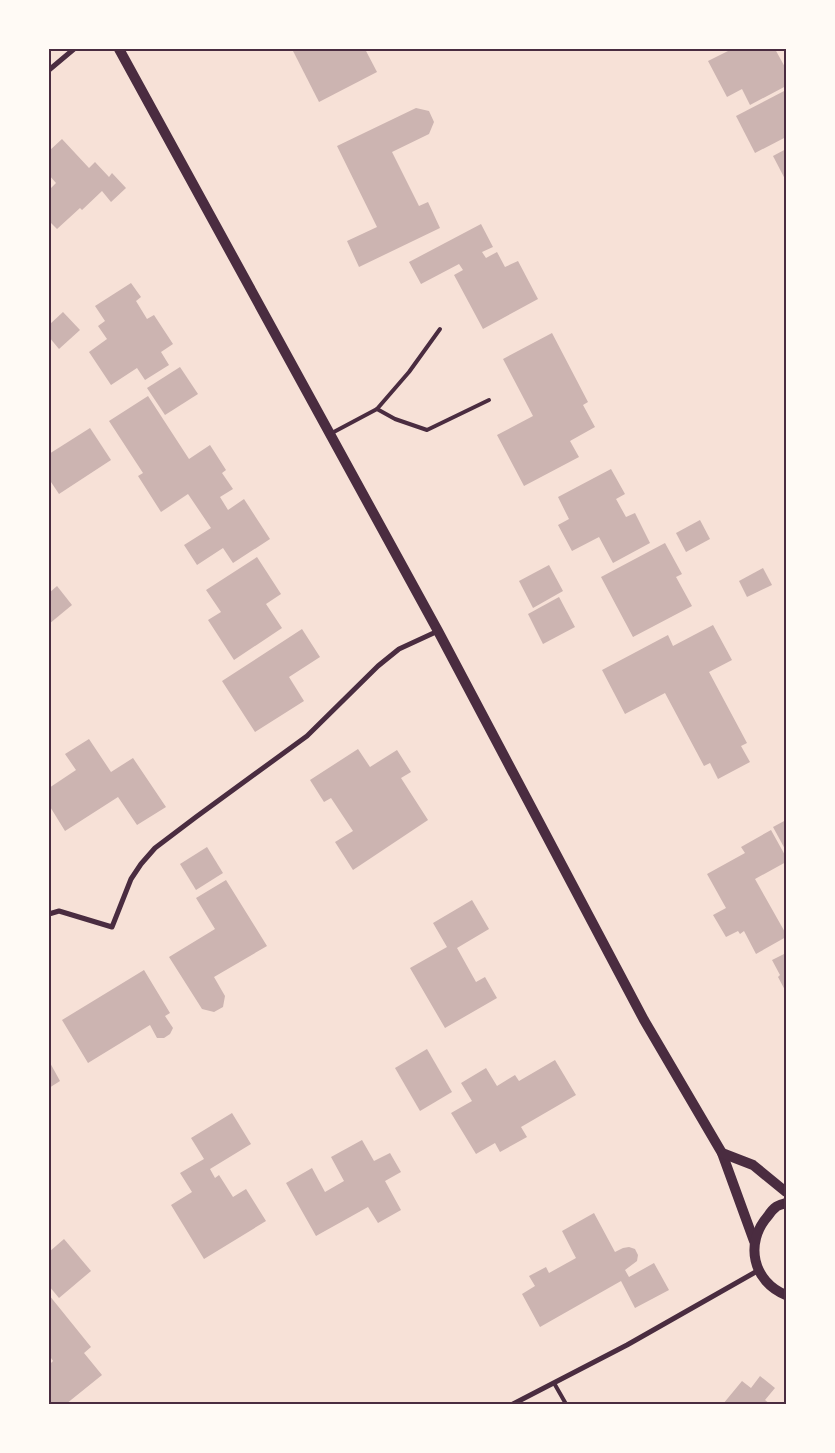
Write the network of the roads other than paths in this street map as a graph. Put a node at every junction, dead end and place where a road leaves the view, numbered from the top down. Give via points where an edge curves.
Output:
1 (74, 49) edge
2 (119, 49) edge
3 (49, 70) edge
4 (440, 329) dead end
5 (489, 400) dead end
6 (377, 409) junction
7 (330, 434) junction
8 (438, 631) junction
9 (49, 914) edge
10 (722, 1154) junction
11 (786, 1192) edge
12 (786, 1203) edge
13 (754, 1241) junction
14 (758, 1270) junction
15 (786, 1295) edge
16 (554, 1384) junction
17 (513, 1404) edge
18 (566, 1404) edge

1 - 3 street
2 - 7 main road
4 - 6 lane
5 - 6 lane via 428,430
6 - 7 lane
7 - 8 main road
8 - 9 street via 399,649 307,736 155,848 131,879 112,926 59,911
8 - 10 main road via 644,1020
10 - 11 main road via 753,1165
10 - 13 main road
12 - 13 main road via 775,1207 760,1224
13 - 14 main road
14 - 15 main road via 776,1292
14 - 16 street
16 - 17 street
16 - 18 lane

